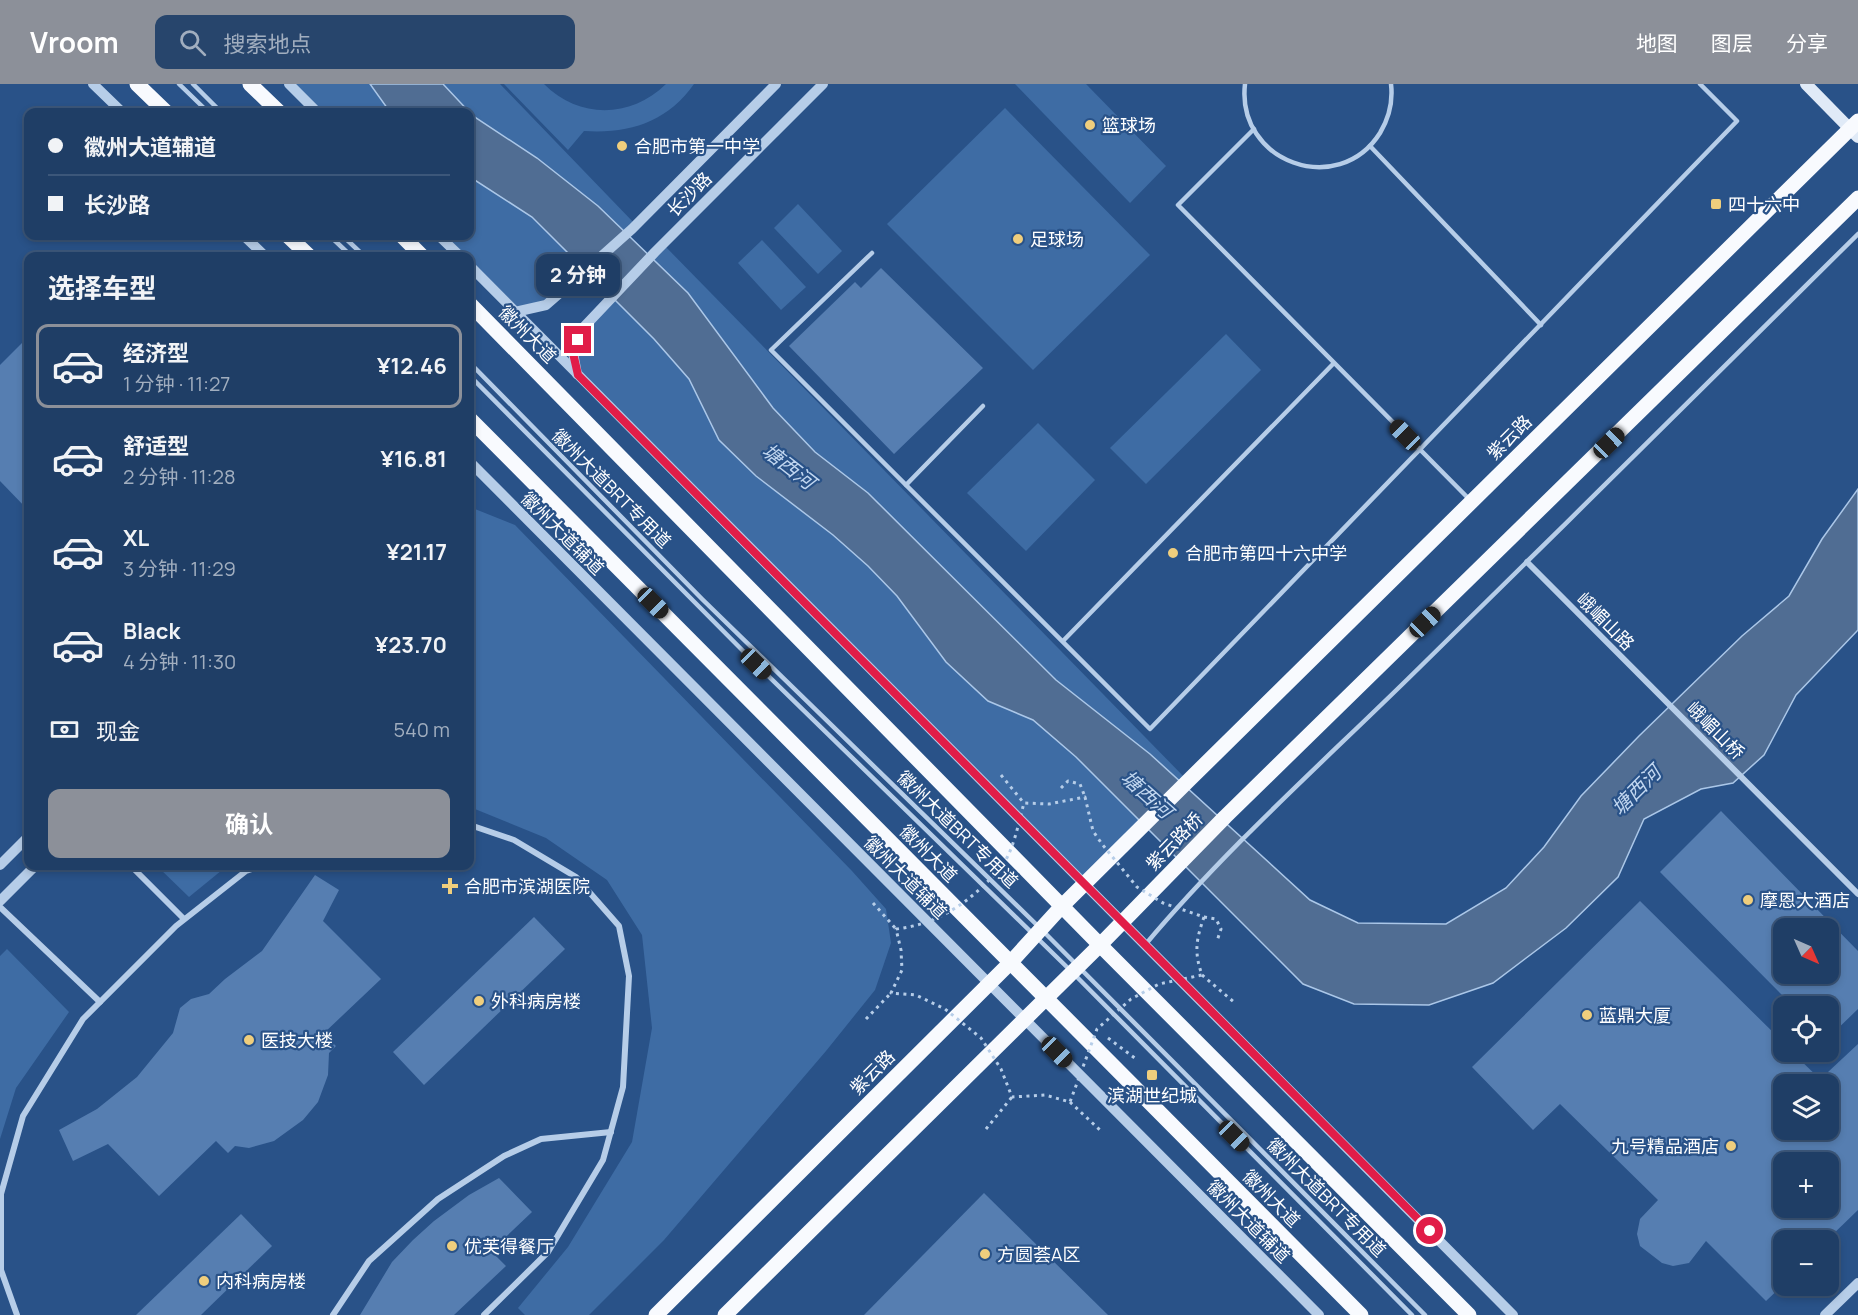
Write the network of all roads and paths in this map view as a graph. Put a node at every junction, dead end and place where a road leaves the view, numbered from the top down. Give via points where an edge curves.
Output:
1 (93, 84) edge
2 (137, 84) edge
3 (179, 84) edge
4 (193, 84) edge
5 (250, 84) edge
6 (289, 84) edge
7 (776, 84) edge
8 (823, 84) edge
9 (1245, 84) edge
10 (1391, 84) edge
11 (1700, 84) edge
12 (1806, 84) edge
13 (118, 108) edge
14 (162, 108) edge
15 (204, 108) edge
16 (218, 108) edge
17 (275, 108) edge
18 (313, 108) edge
19 (1254, 129) junction
20 (1855, 129) edge
21 (1370, 146) junction
22 (1858, 198) edge
23 (1858, 234) edge
24 (248, 240) edge
25 (292, 240) edge
26 (334, 240) edge
27 (347, 240) edge
28 (406, 240) edge
29 (443, 240) edge
30 (261, 252) edge
31 (305, 252) edge
32 (347, 252) edge
33 (360, 252) edge
34 (419, 252) edge
35 (456, 252) edge
36 (872, 253) dead end
37 (474, 270) edge
38 (474, 308) edge
39 (515, 312) junction
40 (1541, 325) junction
41 (1333, 363) junction
42 (474, 367) edge
43 (578, 375) junction
44 (474, 380) edge
45 (983, 406) dead end
46 (474, 422) edge
47 (1420, 450) junction
48 (474, 466) edge
49 (474, 475) edge
50 (486, 479) junction
51 (906, 485) junction
52 (1472, 501) junction
53 (1527, 562) junction
54 (1063, 641) junction
55 (1665, 700) joint
56 (1001, 775) dead end
57 (1188, 781) joint
58 (1062, 788) dead end
59 (1085, 797) junction
60 (1024, 803) junction
61 (474, 826) edge
62 (24, 841) edge
63 (1114, 855) joint
64 (0, 865) edge
65 (31, 870) edge
66 (135, 870) edge
67 (249, 870) edge
68 (1085, 885) junction
69 (1858, 894) edge
70 (0, 901) edge
71 (873, 903) dead end
72 (1062, 906) junction
73 (0, 907) edge
74 (1204, 917) junction
75 (184, 919) junction
76 (1122, 922) junction
77 (896, 929) junction
78 (1038, 932) junction
79 (1217, 941) dead end
80 (1100, 945) junction
81 (1145, 945) junction
82 (1011, 962) junction
83 (1075, 969) junction
84 (1202, 975) junction
85 (989, 984) junction
86 (891, 993) junction
87 (1046, 999) junction
88 (100, 1002) junction
89 (1235, 1003) dead end
90 (866, 1019) dead end
91 (1024, 1019) junction
92 (1097, 1029) junction
93 (1136, 1059) dead end
94 (1012, 1097) junction
95 (1070, 1102) junction
96 (986, 1129) dead end
97 (1101, 1131) dead end
98 (611, 1132) junction
99 (1858, 1283) edge
100 (490, 1309) junction
101 (17, 1315) edge
102 (333, 1315) edge
103 (484, 1315) edge
104 (497, 1315) edge
105 (656, 1315) edge
106 (725, 1315) edge
107 (1319, 1315) edge
108 (1361, 1315) edge
109 (1412, 1315) edge
110 (1425, 1315) edge
111 (1469, 1315) edge
112 (1513, 1315) edge
113 (1826, 1315) edge

1 - 13 street
2 - 14 main road
3 - 15 lane
4 - 16 lane
5 - 17 main road
6 - 18 street
7 - 39 street, 长沙路 via 632,229 576,279 546,305
8 - 43 street, 长沙路 via 583,328 573,353
9 - 19 lane via 1245,100
10 - 21 lane via 1384,126
11 - 40 lane via 1737,122
12 - 20 main road
19 - 21 lane via 1281,158 1303,166 1338,164
19 - 41 lane via 1178,205
20 - 52 main road, 紫云路
21 - 40 lane
22 - 76 main road, 紫云路桥
23 - 53 lane
24 - 30 street
25 - 31 main road
26 - 32 lane
27 - 33 lane
28 - 34 main road
29 - 35 street
36 - 51 lane via 771,350
37 - 39 street
38 - 72 main road, 徽州大道
39 - 43 street
40 - 47 lane
41 - 47 lane
41 - 54 lane
42 - 78 lane, 徽州大道BRT专用道
43 - 68 street
44 - 78 lane, 徽州大道BRT专用道 via 756,664
45 - 51 lane
46 - 82 main road, 徽州大道
47 - 52 lane
47 - 54 lane via 1150,729
48 - 50 street, 徽州大道辅道
49 - 50 street
50 - 85 street, 徽州大道辅道
51 - 54 lane
52 - 57 main road, 紫云路
53 - 55 street, 峨嵋山路
53 - 81 lane via 1196,886
55 - 69 street, 峨嵋山桥
56 - 60 path
57 - 63 main road, 紫云路桥
58 - 59 path via 1068,781 1080,784
59 - 60 path, bridge via 1049,804
59 - 74 path, bridge via 1094,831 1137,887 1163,903
60 - 77 path, bridge via 1015,840 1001,869 973,896 942,917
61 - 98 street via 514,840 576,877 618,926 629,975 627,1038 623,1088
62 - 64 street
63 - 68 main road, 紫云路
65 - 70 street
66 - 75 street
67 - 75 street
68 - 72 main road, 紫云路
68 - 76 street
71 - 77 path
72 - 78 main road, 紫云路
72 - 80 main road, 徽州大道
73 - 88 street
74 - 79 path via 1216,919 1221,930
74 - 84 path, bridge via 1196,939
75 - 88 street
76 - 80 main road
76 - 81 street
77 - 86 path, bridge via 902,970
78 - 82 main road, 紫云路
78 - 83 lane, 徽州大道BRT专用道
78 - 83 lane, 徽州大道BRT专用道
80 - 83 main road
80 - 111 main road, 徽州大道
81 - 112 street
82 - 85 main road, 紫云路
82 - 87 main road, 徽州大道
83 - 87 main road
83 - 109 lane, 徽州大道BRT专用道
83 - 110 lane, 徽州大道BRT专用道
84 - 89 path
84 - 92 path, bridge via 1159,984 1131,999
85 - 91 street, 徽州大道辅道
85 - 105 main road, 紫云路
86 - 90 path
86 - 94 path, bridge via 916,995 945,1009 981,1038 1001,1069
87 - 91 main road
87 - 108 main road, 徽州大道
88 - 101 street via 83,1019 23,1116 1,1194 1,1270
91 - 106 main road
91 - 107 street, 徽州大道辅道
92 - 93 path
92 - 95 path, bridge
94 - 95 path, bridge via 1045,1095
94 - 96 path
95 - 97 path
98 - 100 street via 603,1160 548,1252
98 - 102 street via 541,1139 504,1156 438,1199 369,1261
99 - 113 street
100 - 103 street
100 - 104 street

